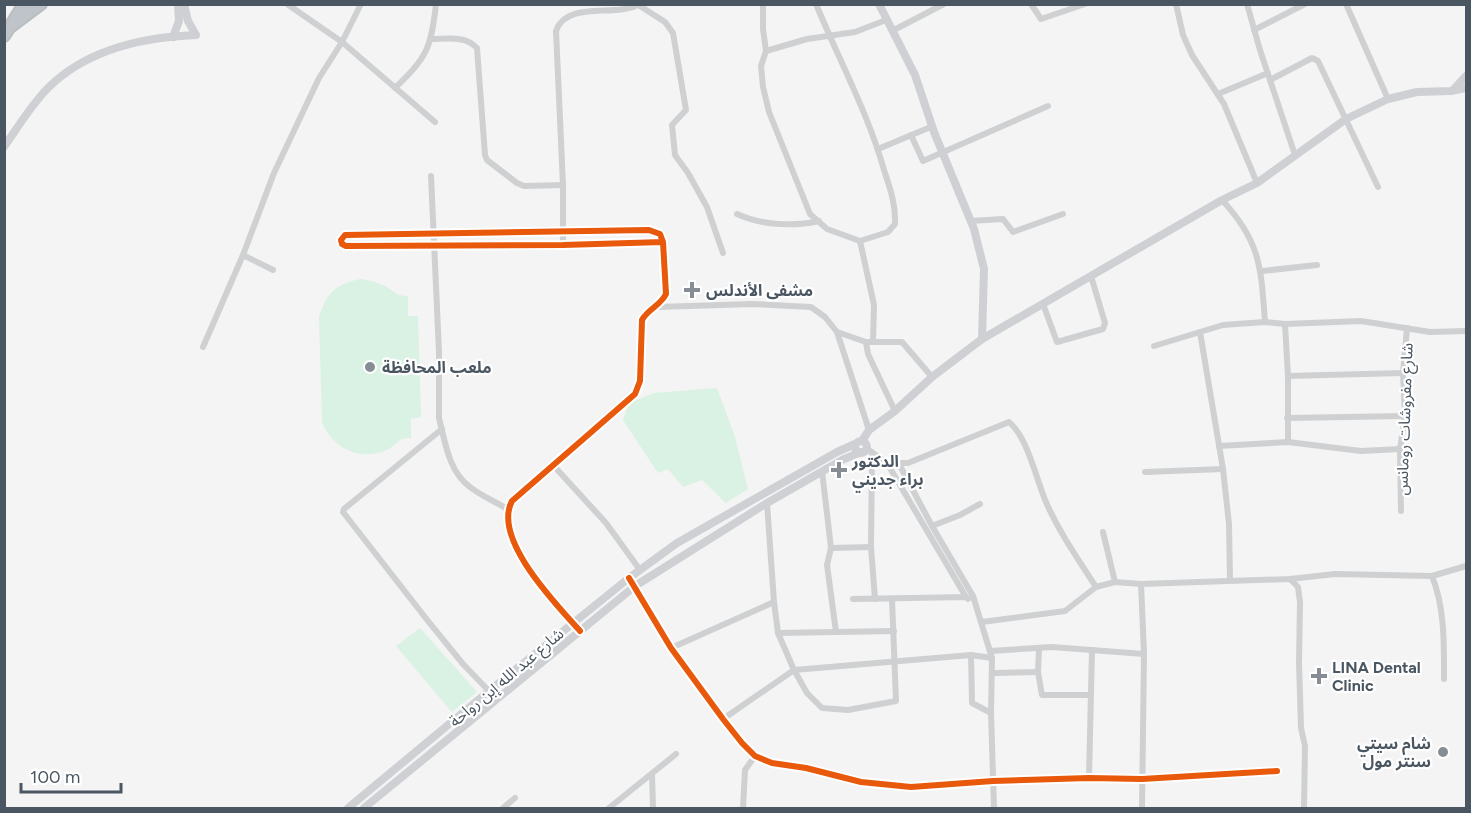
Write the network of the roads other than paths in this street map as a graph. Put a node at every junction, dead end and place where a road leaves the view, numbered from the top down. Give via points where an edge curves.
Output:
1 (24, 4) edge
2 (41, 4) edge
3 (287, 4) edge
4 (362, 4) edge
5 (436, 4) edge
6 (764, 4) edge
7 (816, 4) edge
8 (879, 4) edge
9 (944, 4) edge
10 (1031, 4) edge
11 (1085, 4) edge
12 (1176, 4) edge
13 (1247, 4) edge
14 (1305, 4) edge
15 (1346, 4) edge
16 (181, 5) edge
17 (640, 5) edge
18 (886, 20) junction
19 (1254, 30) junction
20 (892, 31) junction
21 (7, 32) edge
22 (831, 36) junction
23 (173, 37) junction
24 (431, 39) junction
25 (342, 42) junction
26 (766, 51) junction
27 (1269, 76) junction
28 (1467, 76) edge
29 (395, 88) junction
30 (1467, 88) edge
31 (1451, 91) junction
32 (1218, 94) junction
33 (1388, 99) junction
34 (1048, 106) dead end
35 (1346, 119) junction
36 (435, 122) dead end
37 (933, 126) junction
38 (911, 135) junction
39 (4, 147) edge
40 (878, 149) junction
41 (943, 153) junction
42 (1295, 154) junction
43 (431, 176) dead end
44 (1257, 183) junction
45 (562, 185) junction
46 (1378, 187) dead end
47 (1222, 200) junction
48 (737, 214) dead end
49 (1064, 214) dead end
50 (970, 220) junction
51 (819, 221) junction
52 (562, 233) junction
53 (433, 234) junction
54 (860, 241) junction
55 (663, 242) junction
56 (433, 244) junction
57 (563, 245) junction
58 (723, 253) dead end
59 (243, 255) junction
60 (1317, 265) dead end
61 (273, 270) dead end
62 (1262, 271) junction
63 (1091, 276) junction
64 (1043, 304) junction
65 (657, 307) junction
66 (1265, 322) junction
67 (1285, 324) junction
68 (1407, 328) junction
69 (1200, 332) junction
70 (1467, 332) edge
71 (837, 333) junction
72 (982, 339) junction
73 (869, 342) junction
74 (1154, 346) dead end
75 (203, 347) dead end
76 (1403, 373) junction
77 (1288, 376) junction
78 (932, 377) junction
79 (895, 411) junction
80 (1405, 416) junction
81 (1287, 418) junction
82 (442, 429) junction
83 (869, 430) junction
84 (1288, 442) junction
85 (1220, 446) junction
86 (863, 448) junction
87 (1400, 449) junction
88 (887, 463) junction
89 (899, 464) junction
90 (553, 465) junction
91 (1223, 469) junction
92 (822, 471) junction
93 (1145, 472) dead end
94 (767, 503) junction
95 (980, 504) dead end
96 (507, 509) junction
97 (1401, 511) dead end
98 (932, 526) junction
99 (1103, 532) dead end
100 (871, 547) junction
101 (831, 548) junction
102 (1467, 566) edge
103 (640, 570) junction
104 (1432, 576) junction
105 (629, 578) junction
106 (1290, 579) junction
107 (1230, 580) junction
108 (1115, 582) junction
109 (1141, 584) junction
110 (634, 586) junction
111 (1096, 587) junction
112 (966, 597) junction
113 (853, 599) dead end
114 (875, 599) junction
115 (892, 599) junction
116 (774, 602) junction
117 (976, 604) junction
118 (572, 622) junction
119 (982, 622) junction
120 (580, 631) junction
121 (894, 631) junction
122 (836, 632) junction
123 (778, 633) junction
124 (671, 648) junction
125 (1039, 649) junction
126 (1092, 650) junction
127 (991, 654) junction
128 (1144, 654) junction
129 (971, 655) junction
130 (895, 662) junction
131 (794, 670) junction
132 (1038, 672) junction
133 (993, 673) junction
134 (1444, 680) dead end
135 (489, 691) junction
136 (1090, 695) junction
137 (991, 713) junction
138 (723, 719) junction
139 (676, 754) dead end
140 (755, 756) junction
141 (1276, 771) dead end
142 (652, 774) junction
143 (1089, 778) junction
144 (1142, 779) junction
145 (993, 781) junction
146 (515, 798) dead end
147 (348, 808) edge
148 (364, 808) edge
149 (503, 808) edge
150 (609, 808) edge
151 (653, 808) edge
152 (743, 808) edge
153 (994, 808) edge
154 (1142, 808) edge
155 (1304, 808) edge

1 - 21 highway
2 - 21 highway
3 - 25 street
4 - 25 street
5 - 24 street
6 - 26 street
7 - 22 street
8 - 18 street
9 - 20 street
10 - 11 street via 1041,19
12 - 32 street via 1183,35
13 - 19 street
14 - 19 street
15 - 33 street
16 - 23 street
16 - 23 street via 196,35
17 - 45 street via 580,11 559,22 556,32
17 - 58 street via 665,22 673,33 686,110 672,125 675,155 707,207
18 - 20 street
18 - 22 street
19 - 27 street
20 - 37 street via 915,75
22 - 26 street
22 - 40 street
23 - 39 street via 117,47 74,67 39,98
24 - 29 street via 421,62
24 - 45 street via 462,38 477,48 488,160 524,186
25 - 29 street
25 - 59 street via 319,78 274,173
26 - 51 street via 761,66 762,87 769,112 810,214
27 - 32 street
27 - 35 street via 1316,59
27 - 42 street
28 - 31 street
29 - 36 street
30 - 31 street
31 - 33 street via 1417,92
32 - 44 street
33 - 35 street
34 - 41 street
35 - 42 street
35 - 46 street
37 - 38 street
37 - 41 street
38 - 40 street
38 - 41 street via 922,161
40 - 54 street via 896,209 895,224 888,232
41 - 50 street
42 - 44 street
43 - 53 street
44 - 47 street
45 - 52 street
47 - 62 street via 1246,230
47 - 63 street
48 - 51 street via 749,220 802,225
49 - 50 street via 1013,232 1004,219
50 - 72 street via 984,269
51 - 54 street via 827,229
52 - 53 street
52 - 55 street via 653,231 660,234
52 - 57 street
53 - 56 street
53 - 56 street via 345,235 341,240 346,246
54 - 73 street via 874,305
55 - 57 street
55 - 65 street via 666,294
56 - 57 street
56 - 82 street
59 - 61 street
59 - 75 street
60 - 62 street
62 - 66 street
63 - 64 street
63 - 64 street via 1105,323 1103,329 1058,342
64 - 72 street
65 - 71 street via 810,307 825,317
65 - 90 street via 642,320 640,381 635,394
66 - 67 street
66 - 69 street via 1223,325
67 - 68 street via 1360,321
67 - 77 street
68 - 70 street
68 - 76 street, شارع مفروشات رومانس
69 - 74 street
69 - 85 street
71 - 73 street
71 - 83 street
72 - 78 street
73 - 78 street via 902,342
73 - 79 street via 868,354
76 - 77 street
76 - 80 street, شارع مفروشات رومانس
77 - 81 street
78 - 79 street
79 - 83 street
80 - 81 street
80 - 87 street, شارع مفروشات رومانس
81 - 84 street
82 - 96 street via 452,465 469,487
82 - 135 street via 343,512 463,664
83 - 86 street
84 - 85 street
84 - 87 street via 1361,451
85 - 91 street
86 - 88 street
86 - 92 street, شارع عبد الله إبن رواحة
86 - 100 street
86 - 103 street, شارع عبد الله إبن رواحة via 837,452 677,543
87 - 97 street, شارع مفروشات رومانس
88 - 89 street
88 - 112 street
89 - 98 street
89 - 111 street via 1010,422 1023,441 1046,504
90 - 96 street
90 - 103 street via 606,524
91 - 93 street
91 - 107 street
92 - 94 street, شارع عبد الله إبن رواحة
92 - 101 street
94 - 110 street, شارع عبد الله إبن رواحة
94 - 116 street
95 - 98 street
96 - 118 street via 510,535 527,568
98 - 117 street
99 - 108 street
100 - 101 street
100 - 114 street
101 - 122 street via 826,565
102 - 104 street
103 - 105 street, شارع عبد الله إبن رواحة
104 - 106 street via 1335,574
104 - 134 street via 1444,634
105 - 110 street
105 - 118 street, شارع عبد الله إبن رواحة
106 - 107 street
106 - 155 street via 1298,587 1300,602
107 - 109 street
108 - 109 street
108 - 111 street
109 - 128 street
110 - 120 street, شارع عبد الله إبن رواحة
110 - 124 street
111 - 119 street via 1065,611
112 - 115 street
112 - 117 street
113 - 114 street
114 - 115 street
115 - 121 street
116 - 123 street
116 - 124 street
117 - 119 street
118 - 120 street
118 - 135 street, شارع عبد الله إبن رواحة
119 - 127 street
120 - 148 street, شارع عبد الله إبن رواحة
121 - 122 street
121 - 130 street
122 - 123 street
123 - 131 street
124 - 138 street
125 - 126 street
125 - 127 street
125 - 132 street
126 - 128 street
126 - 136 street
127 - 129 street
127 - 133 street
128 - 144 street
129 - 130 street
129 - 137 street via 972,703
130 - 131 street
130 - 131 street via 896,702 848,710 822,708 807,693
131 - 138 street
132 - 133 street
132 - 136 street via 1042,695
133 - 137 street
135 - 147 street, شارع عبد الله إبن رواحة
136 - 143 street
137 - 145 street
138 - 140 street
139 - 142 street
140 - 145 street via 885,786
140 - 152 street via 745,770
141 - 144 street
142 - 150 street
142 - 151 street
143 - 144 street
143 - 145 street
144 - 154 street
145 - 153 street
146 - 149 street

